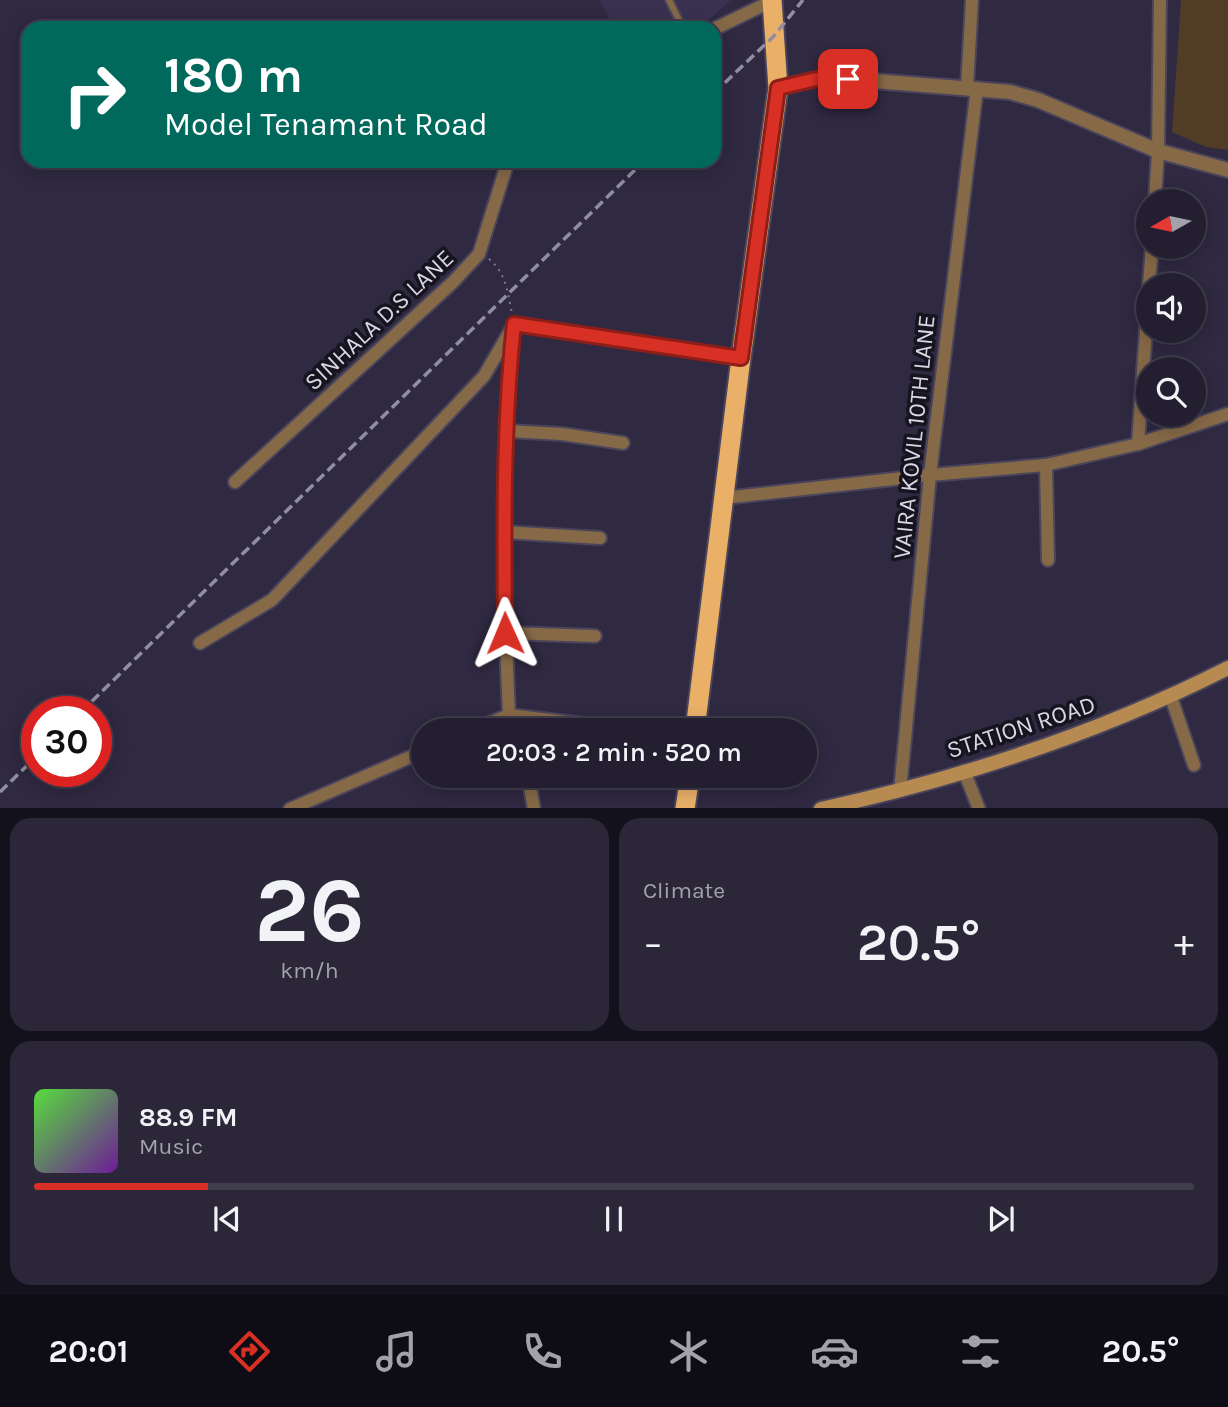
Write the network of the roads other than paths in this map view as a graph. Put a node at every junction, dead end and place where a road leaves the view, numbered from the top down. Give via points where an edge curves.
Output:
1 (668, 0) edge
2 (772, 0) edge
3 (972, 0) edge
4 (1160, 0) edge
5 (679, 21) edge
6 (721, 26) edge
7 (778, 88) junction
8 (972, 88) junction
9 (1158, 152) junction
10 (506, 168) edge
11 (1228, 170) edge
12 (1156, 189) edge
13 (514, 324) junction
14 (1145, 343) edge
15 (741, 358) junction
16 (1228, 414) edge
17 (506, 431) junction
18 (623, 443) dead end
19 (1138, 444) junction
20 (1046, 465) junction
21 (930, 475) junction
22 (235, 482) dead end
23 (724, 498) junction
24 (504, 532) junction
25 (600, 538) dead end
26 (1048, 560) dead end
27 (505, 633) junction
28 (595, 636) dead end
29 (200, 643) dead end
30 (1228, 668) edge
31 (1171, 697) junction
32 (509, 715) junction
33 (502, 718) edge
34 (510, 718) edge
35 (534, 718) edge
36 (696, 718) edge
37 (411, 757) edge
38 (1194, 765) dead end
39 (964, 771) junction
40 (530, 788) edge
41 (688, 788) edge
42 (900, 791) junction
43 (290, 808) edge
44 (534, 808) edge
45 (685, 808) edge
46 (821, 808) edge
47 (979, 808) edge

1 - 5 lane
2 - 6 street
2 - 7 highway
3 - 8 street, VAIRA KOVIL 10TH LANE
4 - 9 street
7 - 8 street via 825,77
7 - 15 highway
8 - 9 street via 1038,100
8 - 21 street, VAIRA KOVIL 10TH LANE
9 - 11 street
9 - 12 street
10 - 22 street, SINHALA D.S LANE via 479,254
13 - 15 street
13 - 17 street
13 - 29 street via 484,376 272,600
14 - 19 street
15 - 23 highway
16 - 19 street
17 - 18 street
17 - 24 street
19 - 20 street
20 - 21 street
20 - 26 street
21 - 23 street
21 - 42 street, VAIRA KOVIL 10TH LANE
23 - 36 highway
24 - 25 street
24 - 27 street
27 - 28 street
27 - 32 street
30 - 31 main road, STATION ROAD
31 - 38 street
31 - 39 main road, STATION ROAD via 1064,740
32 - 33 street
32 - 34 street
32 - 35 street
37 - 43 street
39 - 42 main road, STATION ROAD
39 - 47 street
40 - 44 street
41 - 45 highway
42 - 46 main road, STATION ROAD

